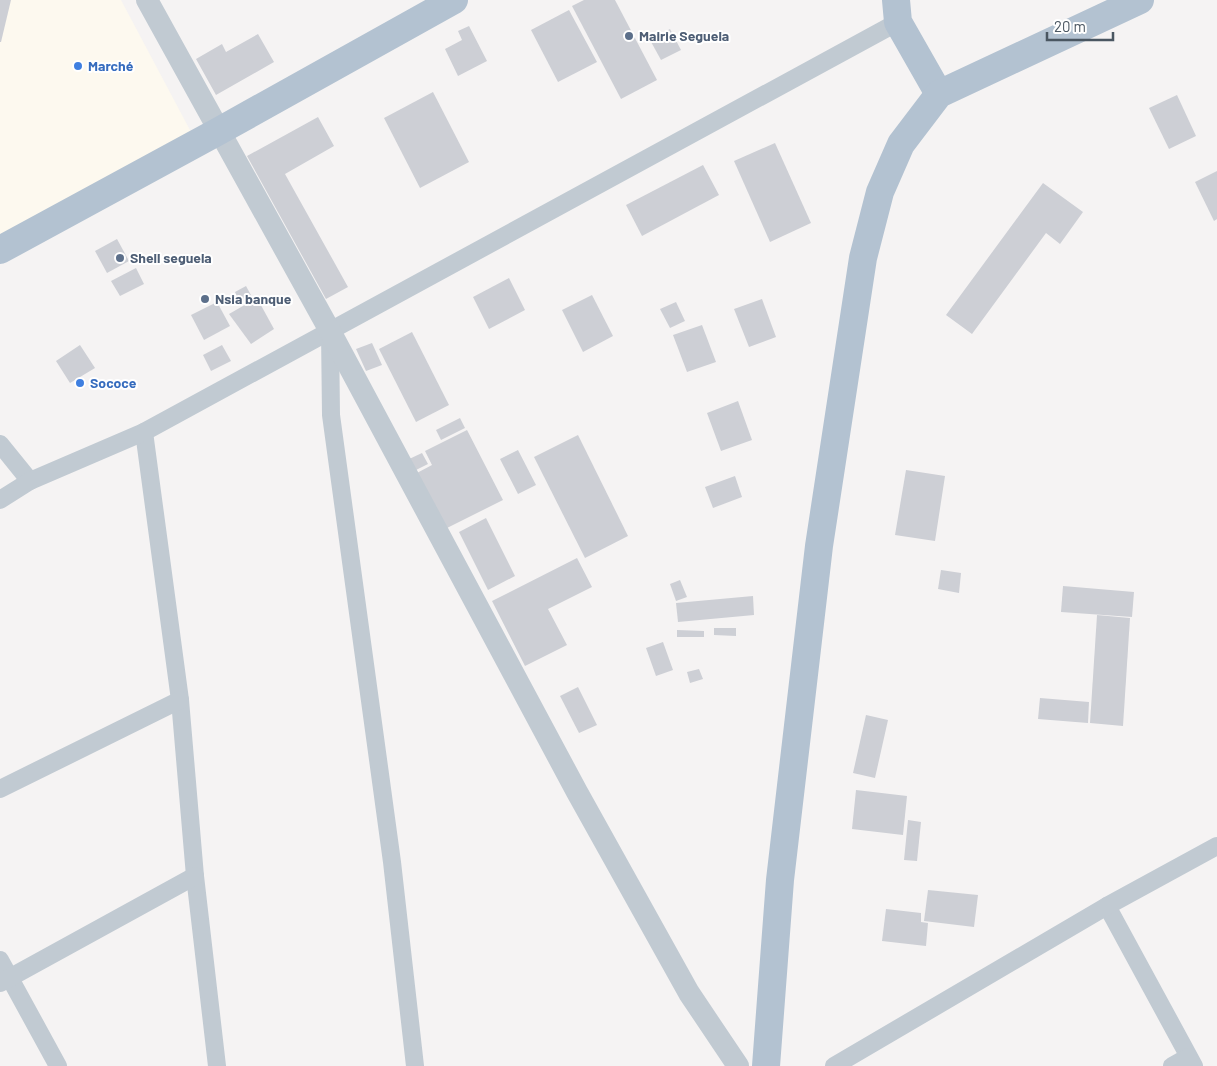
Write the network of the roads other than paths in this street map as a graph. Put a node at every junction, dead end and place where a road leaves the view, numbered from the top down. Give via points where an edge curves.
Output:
1 (147, 0) edge
2 (454, 0) edge
3 (1140, 0) edge
4 (897, 11) edge
5 (939, 94) junction
6 (219, 131) junction
7 (0, 250) edge
8 (330, 331) junction
9 (144, 432) junction
10 (0, 444) edge
11 (30, 481) junction
12 (0, 500) edge
13 (180, 700) junction
14 (0, 789) edge
15 (1217, 846) edge
16 (195, 876) junction
17 (1107, 906) junction
18 (0, 960) edge
19 (5, 980) edge
20 (1191, 1062) edge
21 (58, 1066) edge
22 (217, 1066) edge
23 (415, 1066) edge
24 (738, 1066) edge
25 (766, 1066) edge
26 (834, 1066) edge
27 (1172, 1066) edge

1 - 6 street
2 - 6 main road
3 - 5 main road
4 - 5 main road
4 - 8 street
5 - 25 main road via 901,144 880,192 863,258 818,546 780,880
6 - 7 main road
6 - 8 street
8 - 9 street
8 - 23 street via 331,415 392,862
8 - 24 street via 577,792 689,993
9 - 11 street
9 - 13 street
10 - 11 street
11 - 12 street
13 - 14 street
13 - 16 street
15 - 17 street
16 - 19 street
16 - 22 street
17 - 20 street
17 - 26 street
18 - 19 street
19 - 21 street
20 - 27 street

